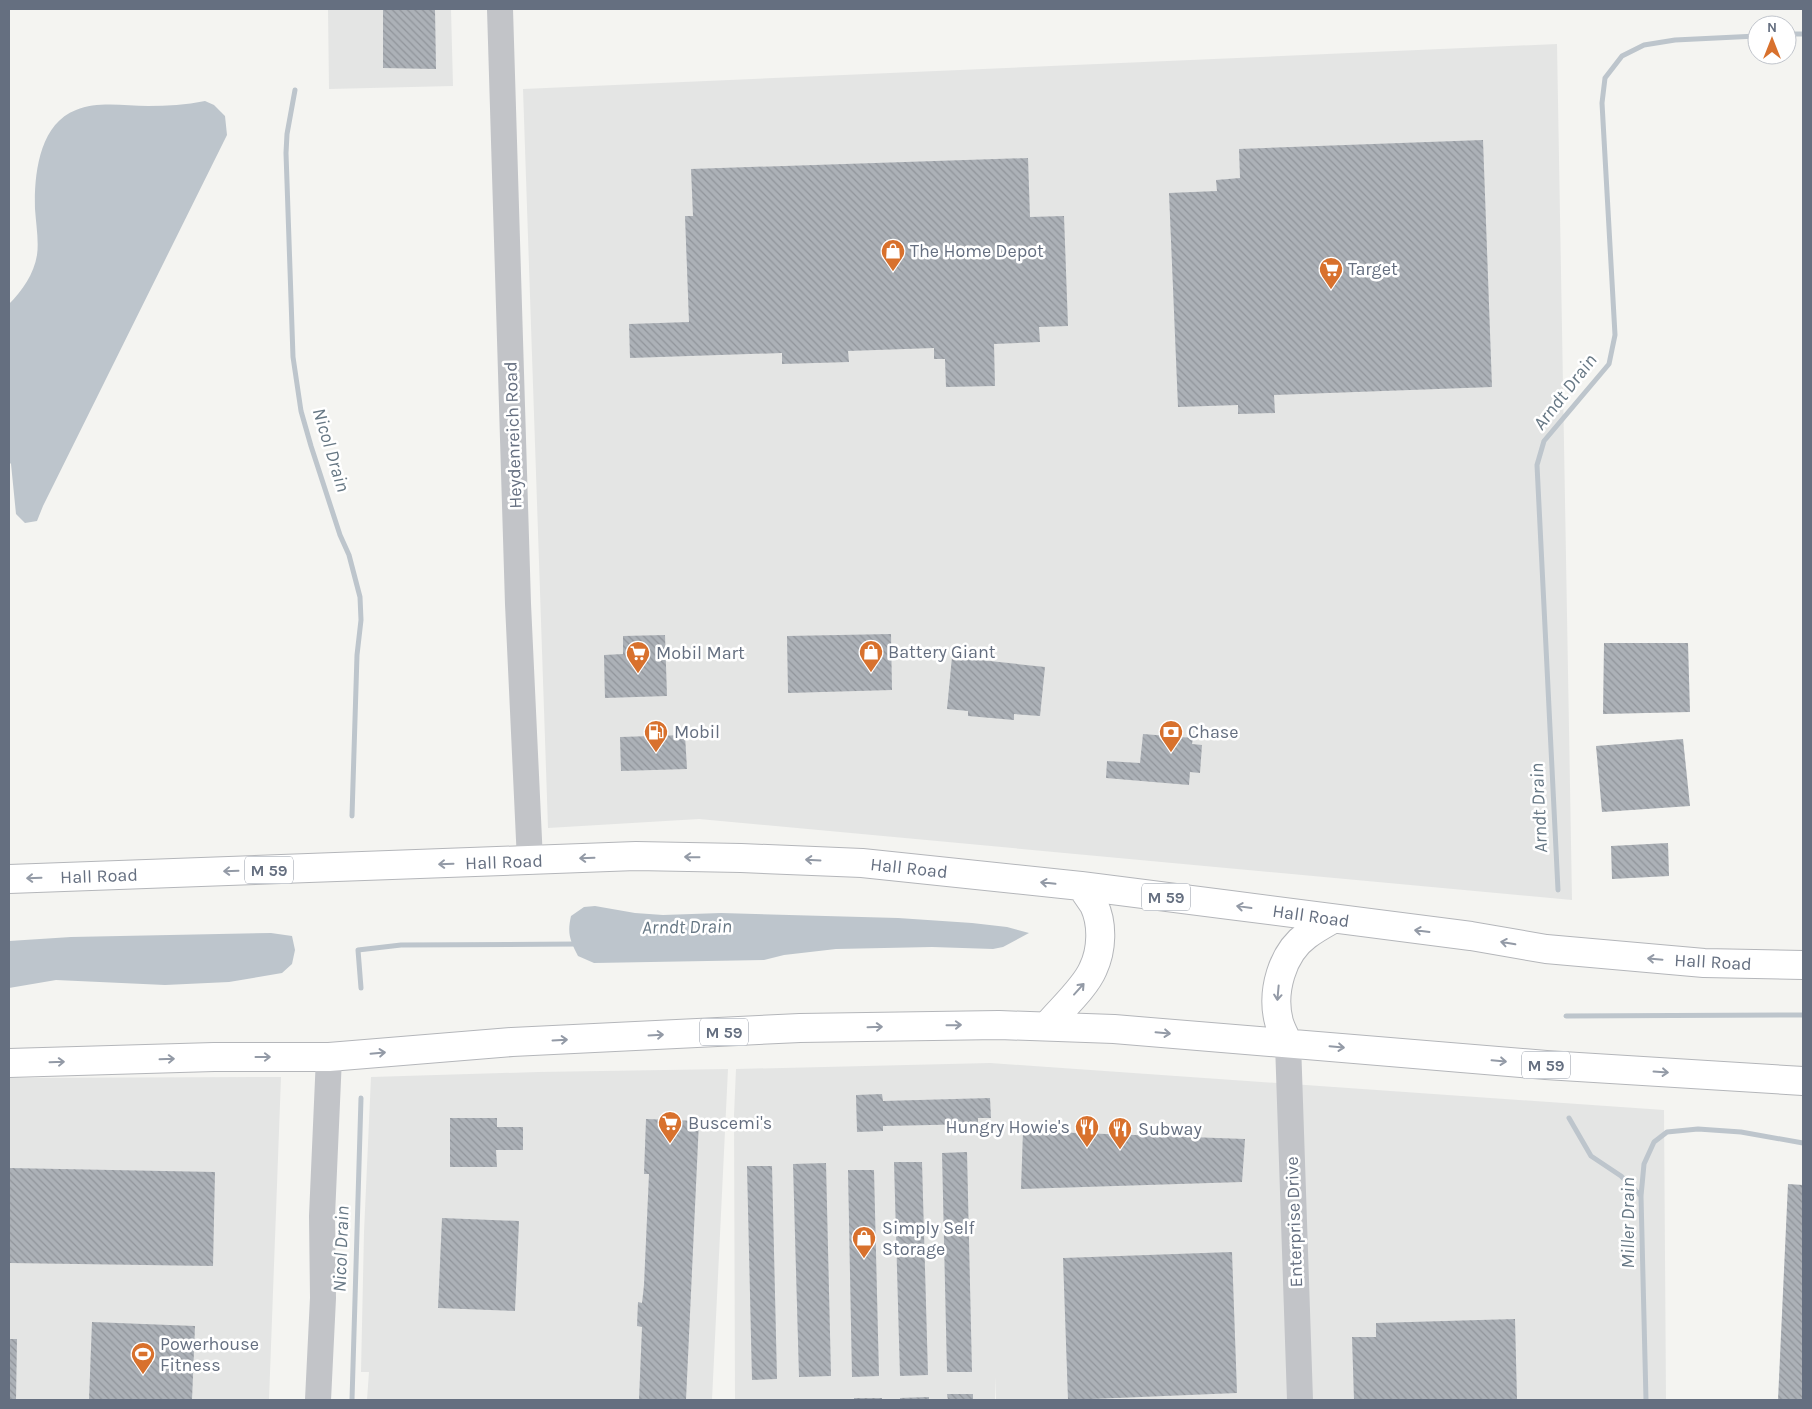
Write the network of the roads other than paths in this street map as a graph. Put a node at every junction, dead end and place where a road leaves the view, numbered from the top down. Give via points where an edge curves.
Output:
1 (500, 9) edge
2 (530, 861) junction
3 (9, 879) edge
4 (1081, 886) junction
5 (1333, 919) junction
6 (1803, 965) edge
7 (1047, 1026) junction
8 (1288, 1043) junction
9 (329, 1057) junction
10 (9, 1063) edge
11 (1803, 1082) edge
12 (318, 1400) edge
13 (1300, 1400) edge

1 - 2 street, Heydenreich Road via 518,604
2 -> 3 highway, Hall Road / M 59
4 -> 2 highway, Hall Road / M 59 via 807,860 636,856
5 -> 4 highway, Hall Road / M 59
7 -> 4 highway via 1084,984 1099,952 1100,924 1094,906
6 -> 5 highway, Hall Road / M 59 via 1704,963 1546,949
5 -> 8 highway via 1306,935 1287,958 1280,976 1279,1021
7 -> 8 highway, M 59
9 -> 7 highway, M 59 via 512,1042 800,1028
8 -> 11 highway, M 59
8 - 13 street, Enterprise Drive
10 -> 9 highway, M 59
9 - 12 street

